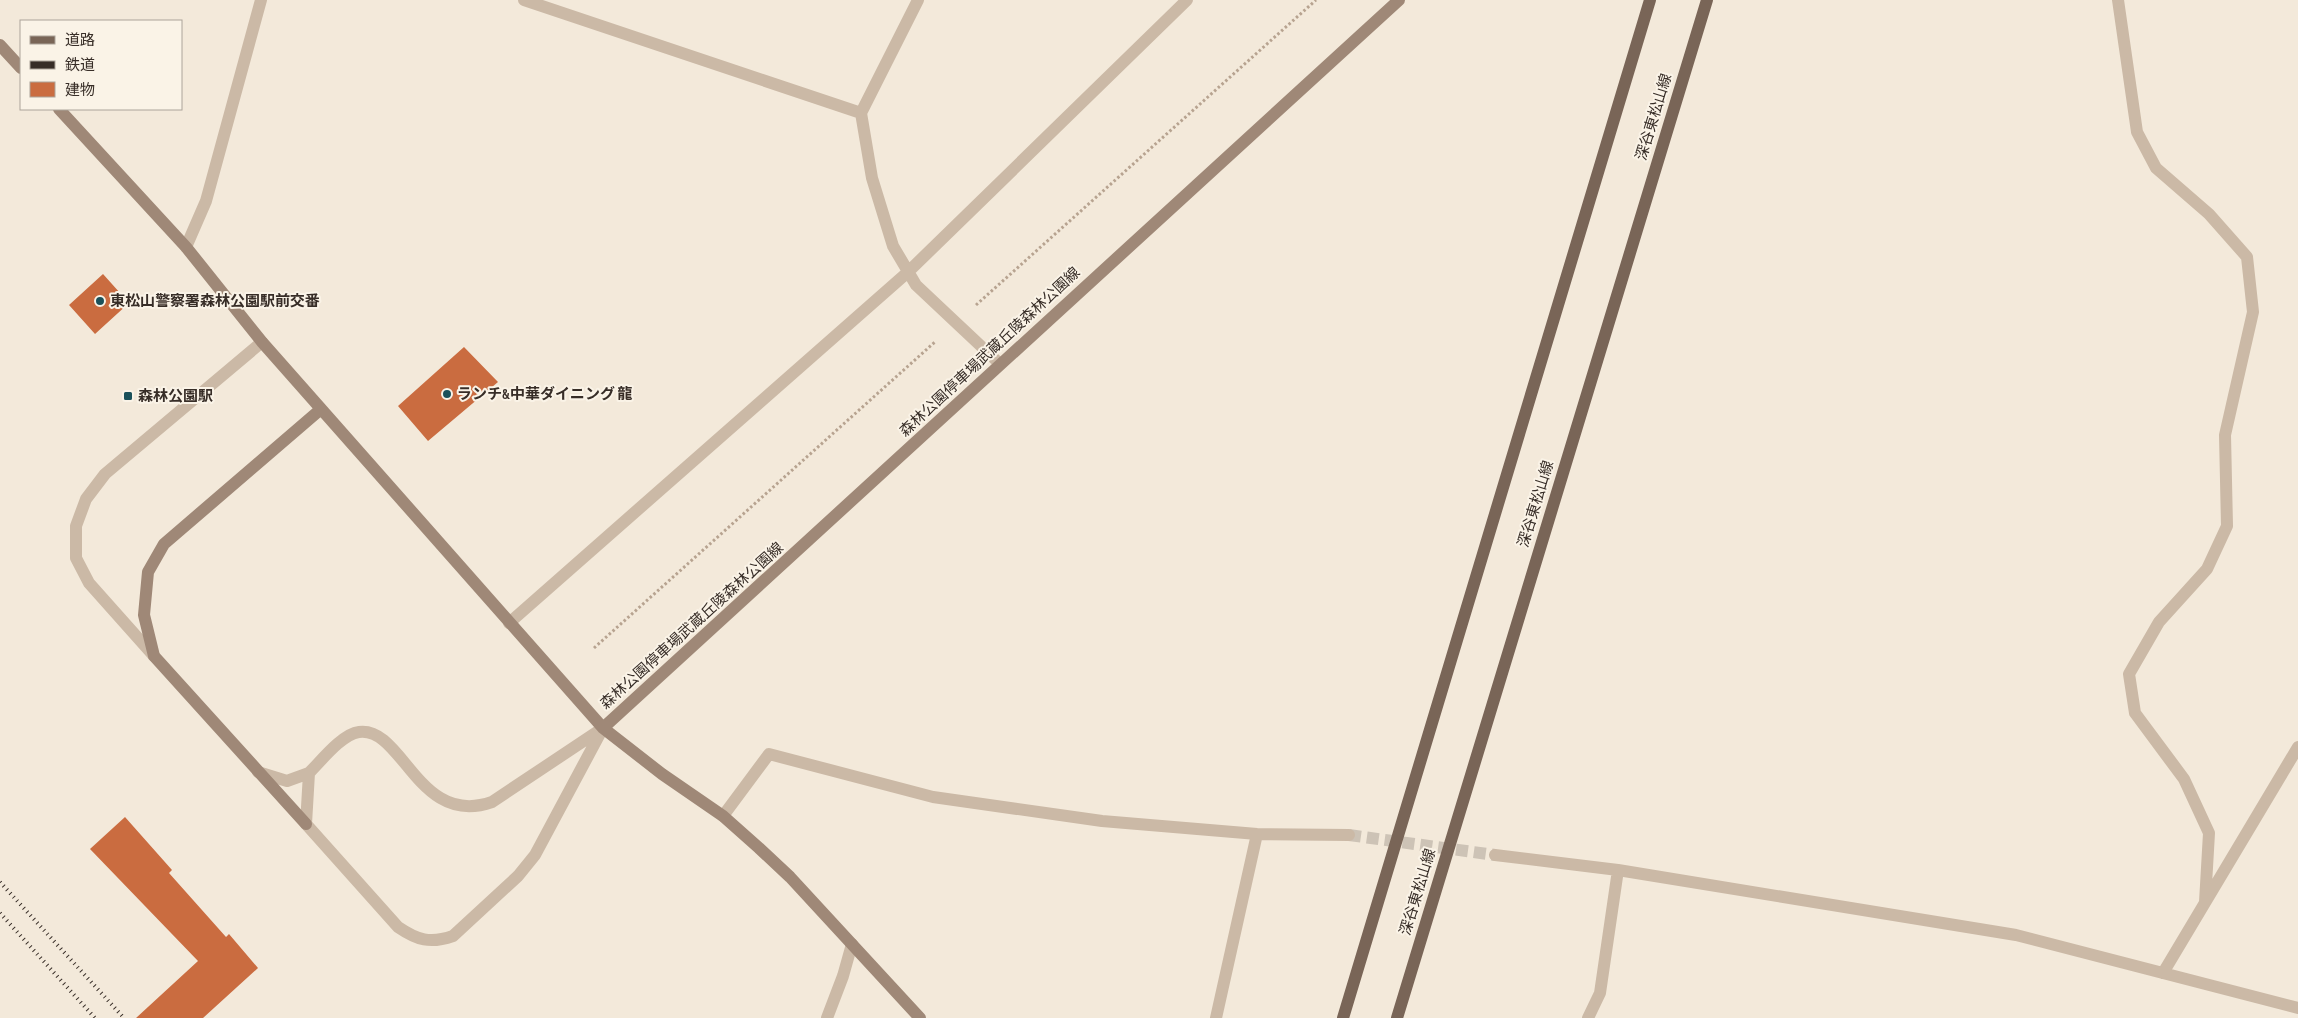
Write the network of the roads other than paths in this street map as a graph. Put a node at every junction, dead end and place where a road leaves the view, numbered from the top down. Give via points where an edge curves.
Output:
1 (261, 0) edge
2 (524, 0) edge
3 (918, 0) edge
4 (1187, 0) edge
5 (1399, 0) edge
6 (1650, 0) edge
7 (1709, 0) edge
8 (2118, 0) edge
9 (0, 44) edge
10 (20, 67) edge
11 (60, 110) edge
12 (861, 113) junction
13 (186, 247) junction
14 (908, 272) junction
15 (262, 342) junction
16 (1000, 364) junction
17 (322, 409) junction
18 (509, 623) junction
19 (154, 656) junction
20 (604, 728) junction
21 (2298, 747) edge
22 (258, 772) junction
23 (309, 773) junction
24 (723, 816) junction
25 (306, 824) junction
26 (1257, 834) junction
27 (1349, 835) tunnel mouth
28 (1495, 855) tunnel mouth
29 (1618, 870) junction
30 (2205, 902) junction
31 (852, 944) junction
32 (2163, 973) junction
33 (2298, 1008) edge
34 (827, 1018) edge
35 (920, 1018) edge
36 (1216, 1018) edge
37 (1343, 1018) edge
38 (1397, 1018) edge
39 (1588, 1018) edge

1 - 13 street via 206,201
2 - 12 street
3 - 12 street
4 - 14 street
5 - 16 street, 森林公園停車場武蔵丘陵森林公園線
6 - 37 main road
7 - 38 main road, 深谷東松山線
8 - 30 street via 2137,132 2156,168 2209,214 2247,257 2253,312 2225,435 2226,526 2207,569 2159,622 2129,674 2135,713 2184,779 2209,833
9 - 10 street
11 - 13 street
12 - 14 street via 872,178 893,246
13 - 15 street
14 - 16 street via 916,286
14 - 18 street
15 - 17 street
15 - 19 street via 105,474 86,499 76,526 76,558 89,583
16 - 20 street, 森林公園停車場武蔵丘陵森林公園線
17 - 18 street
17 - 19 street via 164,544 148,572 144,615
18 - 20 street
19 - 22 street
20 - 23 street via 492,802 478,807 463,807 432,794 372,733 358,732 344,738
20 - 24 street
20 - 25 street via 535,855 453,936 426,941 398,927
21 - 30 street
22 - 23 street via 287,781
22 - 25 street
23 - 25 street
24 - 26 street via 769,754 933,797 1102,821
24 - 31 street via 790,877
26 - 27 street
26 - 36 street
28 - 29 street
29 - 32 street via 2016,936
29 - 39 street via 1600,993
30 - 32 street
31 - 34 street
31 - 35 street
32 - 33 street

